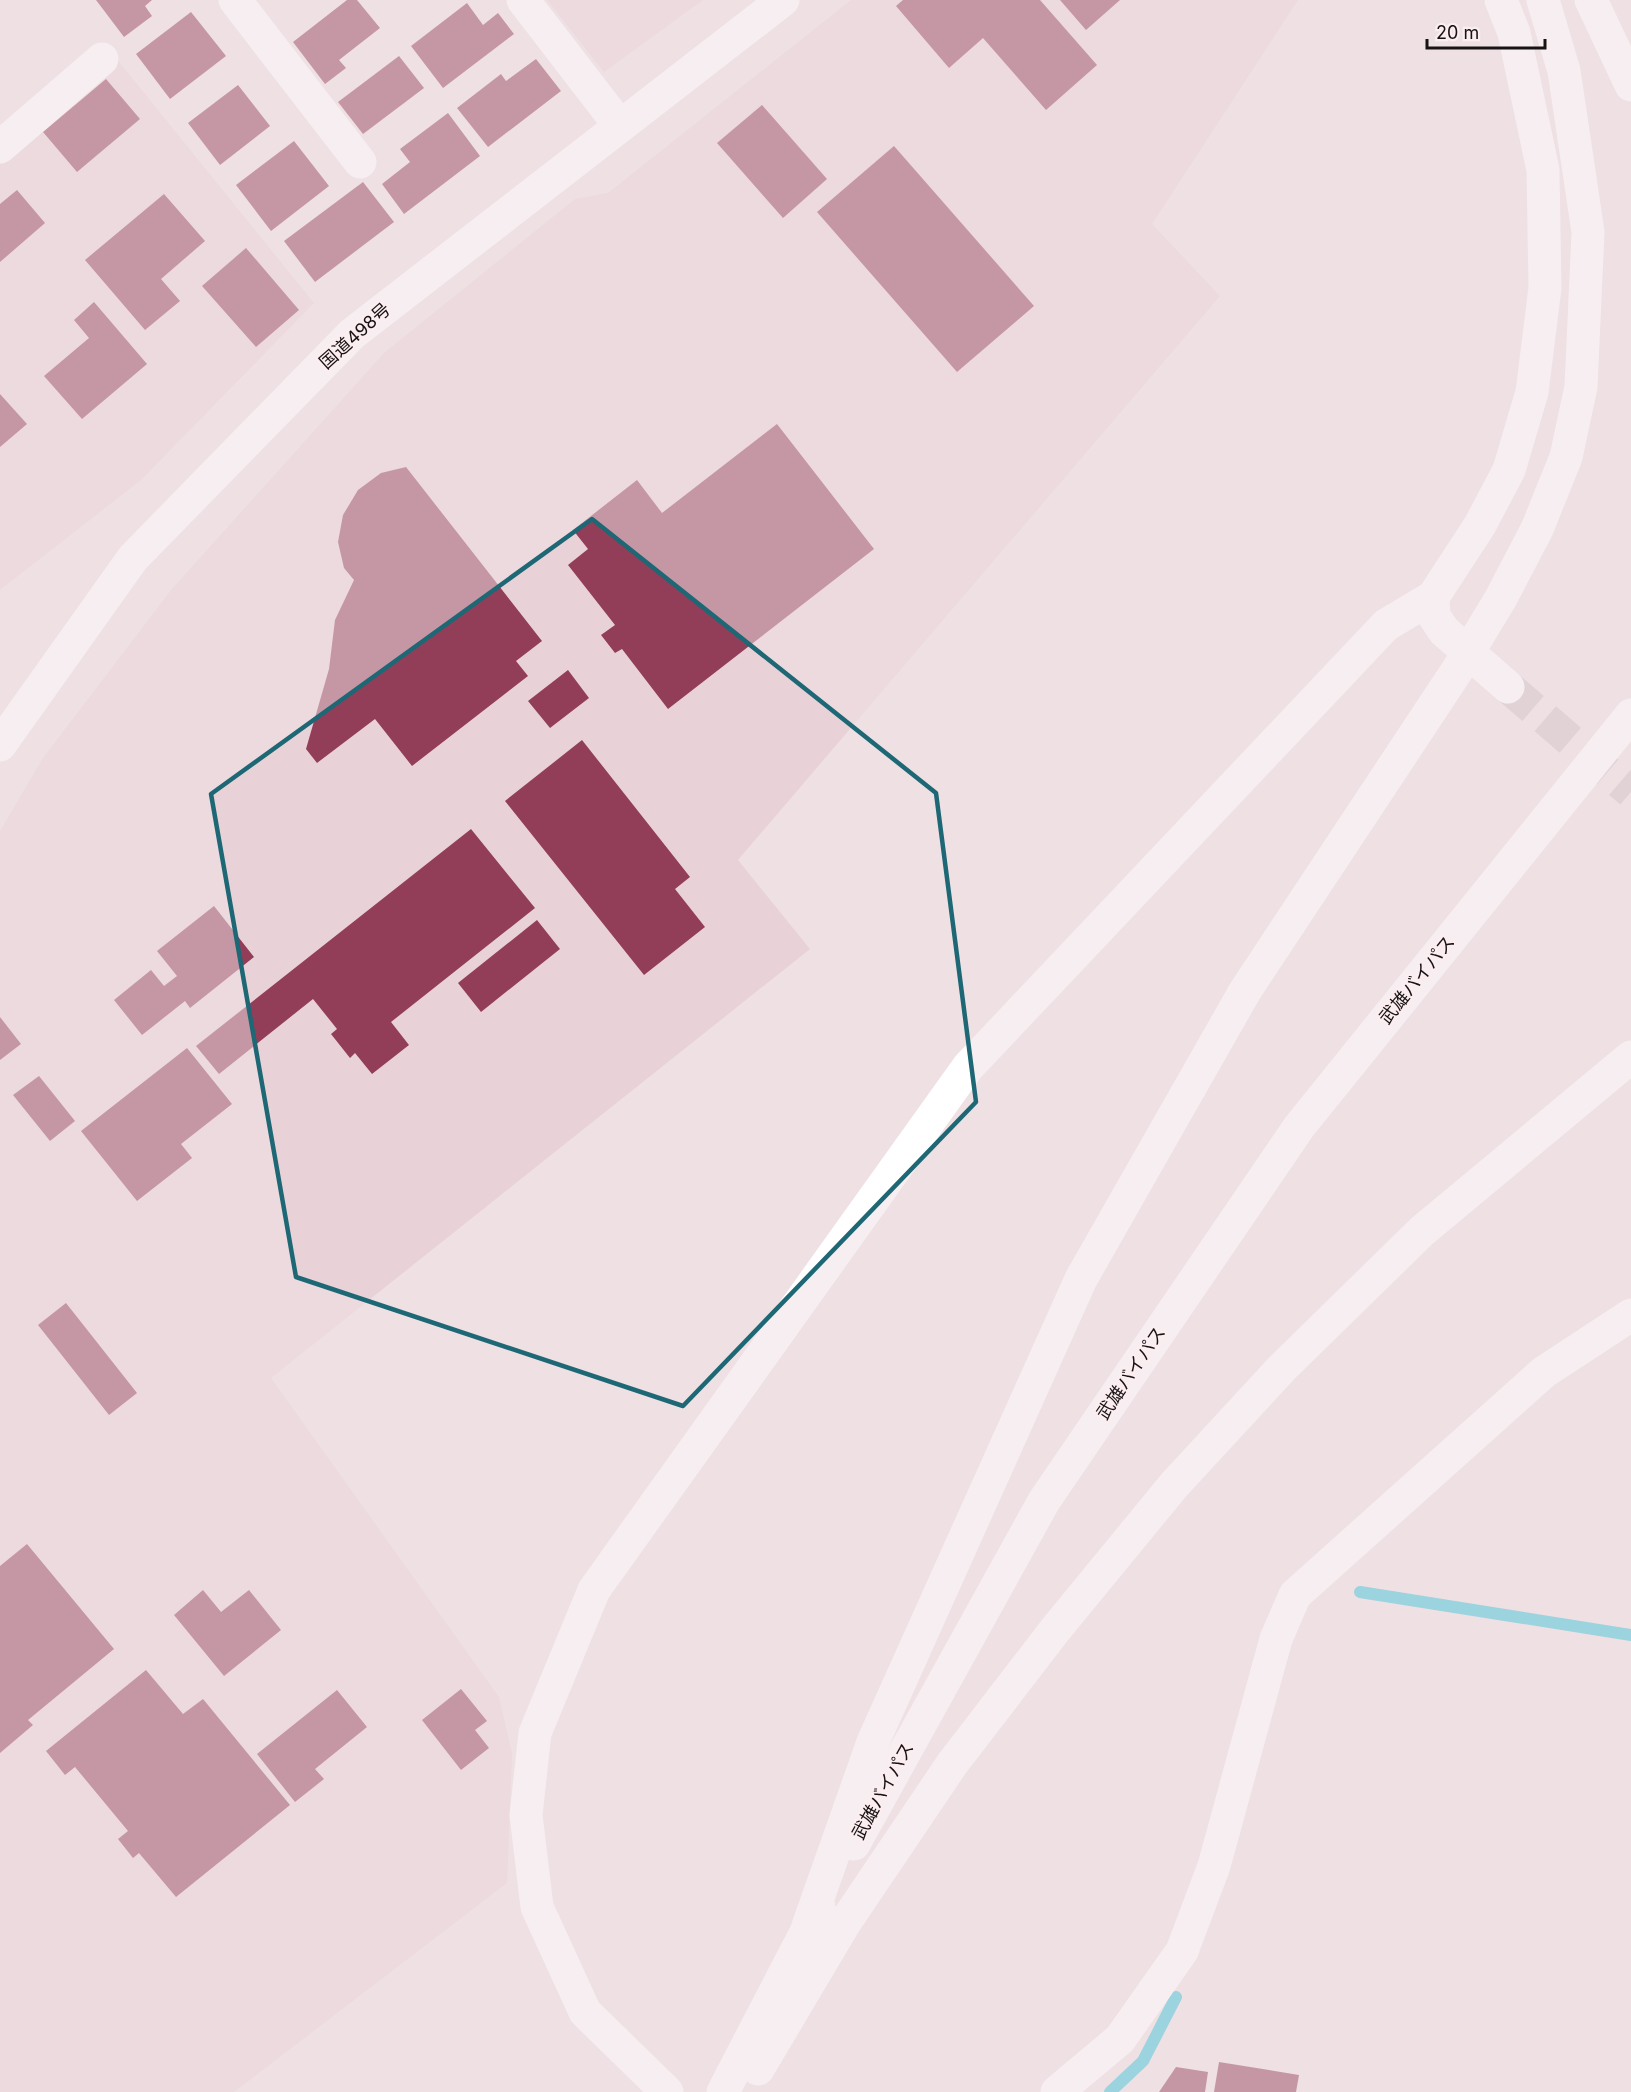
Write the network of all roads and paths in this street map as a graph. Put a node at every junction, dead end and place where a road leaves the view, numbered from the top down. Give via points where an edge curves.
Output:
1 (236, 0) edge
2 (523, 0) edge
3 (783, 0) edge
4 (1501, 0) edge
5 (1543, 0) edge
6 (1591, 0) edge
7 (102, 59) dead end
8 (1631, 85) edge
9 (620, 126) junction
10 (0, 147) edge
11 (360, 162) dead end
12 (1433, 597) junction
13 (1508, 687) tunnel mouth
14 (1631, 715) edge
15 (0, 744) edge
16 (1631, 1057) edge
17 (1631, 1315) edge
18 (808, 1926) junction
19 (667, 2092) edge
20 (723, 2092) edge
21 (746, 2092) edge
22 (1057, 2092) edge

1 - 11 main road
2 - 9 main road
3 - 9 main road, 国道498号
4 - 12 main road via 1514,33 1544,171 1545,288 1532,392 1509,470 1480,525
5 - 18 main road via 1564,71 1588,232 1581,387 1566,457 1537,529 1501,598 1245,991 1081,1279 873,1742
6 - 8 main road
7 - 10 main road
9 - 15 main road, 国道498号 via 352,334 133,558
12 - 13 main road via 1434,616 1444,631
12 - 19 main road via 1386,625 968,1067 594,1590 535,1733 526,1815 537,1907 585,2012
14 - 18 main road, 武雄バイパス via 1299,1127 1057,1481
16 - 21 main road via 1422,1231 1282,1368 1174,1485 952,1764 844,1924
17 - 22 main road via 1544,1372 1295,1595 1276,1639 1214,1866 1182,1951 1120,2039
18 - 20 main road, 武雄バイパス

